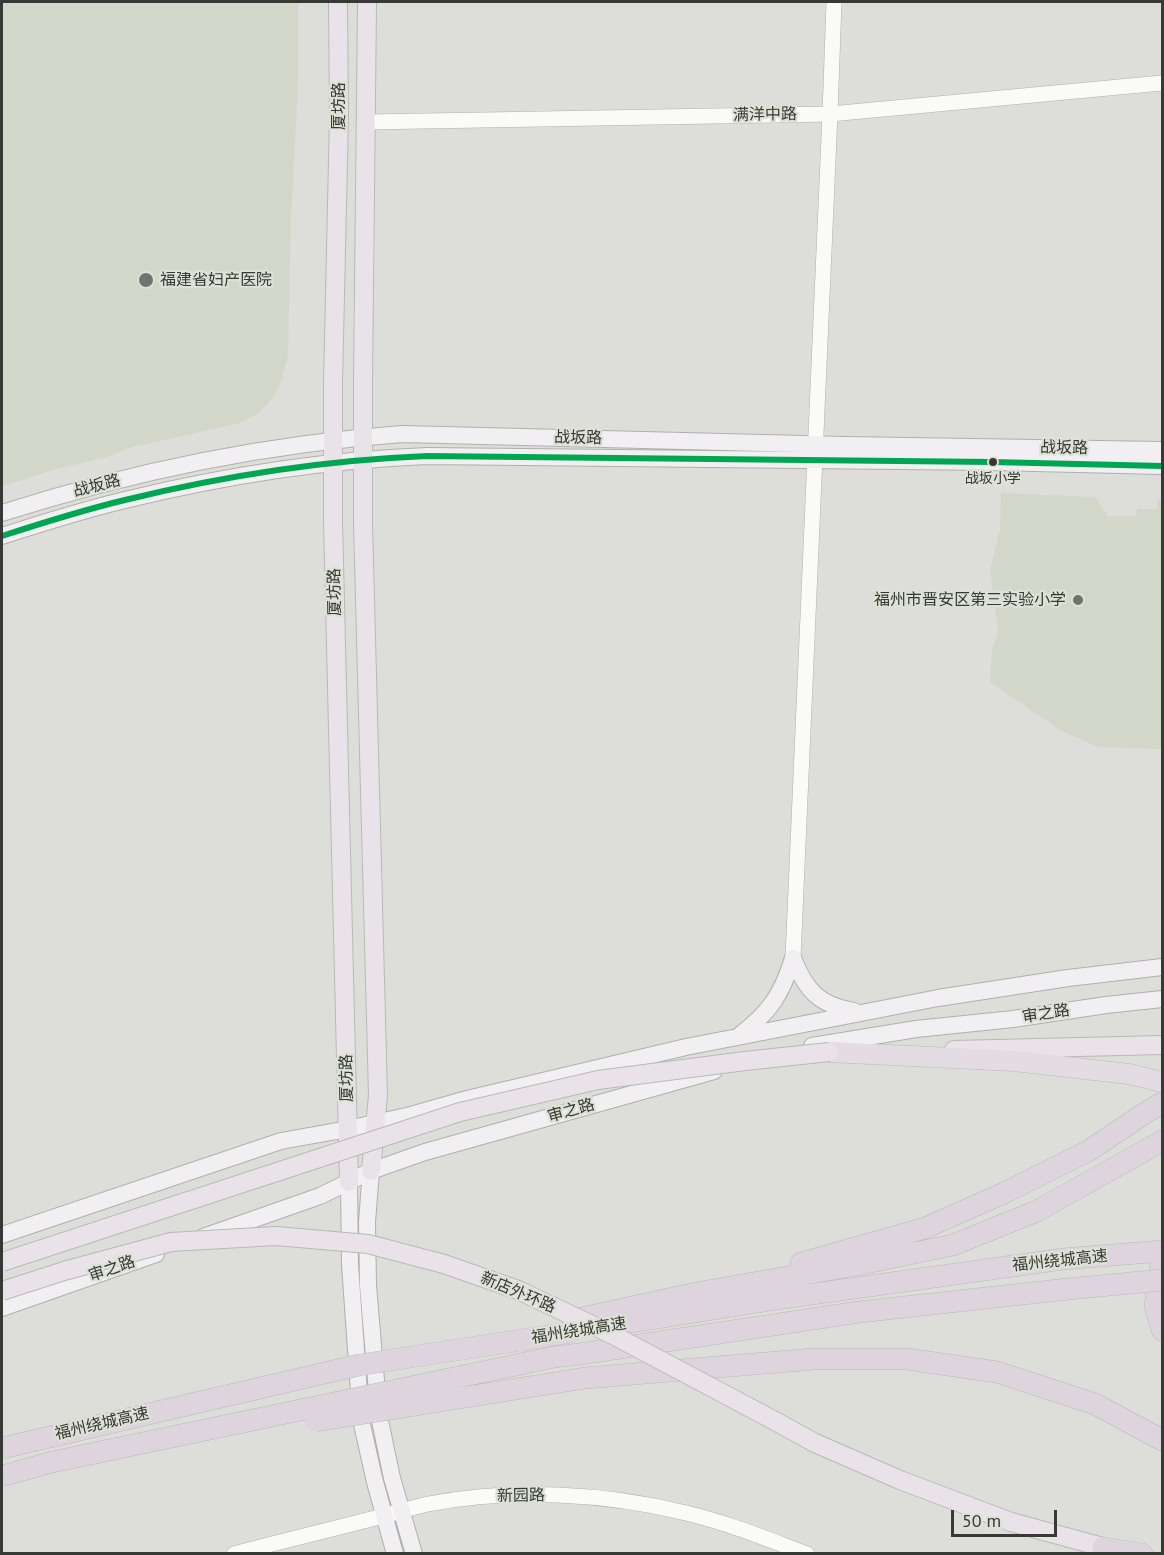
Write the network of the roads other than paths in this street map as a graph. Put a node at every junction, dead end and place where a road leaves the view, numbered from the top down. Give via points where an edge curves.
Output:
1 (338, 2) edge
2 (367, 2) edge
3 (834, 2) edge
4 (1162, 83) edge
5 (830, 114) junction
6 (367, 122) junction
7 (363, 437) junction
8 (333, 441) junction
9 (1162, 450) edge
10 (814, 452) junction
11 (363, 460) junction
12 (333, 463) junction
13 (1162, 466) edge
14 (2, 513) edge
15 (2, 536) edge
16 (793, 958) junction
17 (1162, 968) edge
18 (1162, 999) edge
19 (862, 1012) junction
20 (737, 1037) junction
21 (1162, 1045) edge
22 (829, 1052) junction
23 (1162, 1082) edge
24 (1162, 1103) edge
25 (375, 1124) junction
26 (348, 1130) junction
27 (1162, 1141) edge
28 (371, 1171) junction
29 (349, 1182) junction
30 (2, 1234) edge
31 (1162, 1251) edge
32 (1162, 1257) edge
33 (2, 1262) edge
34 (1162, 1280) edge
35 (2, 1291) edge
36 (696, 1293) junction
37 (2, 1308) edge
38 (573, 1326) junction
39 (1162, 1330) edge
40 (1162, 1440) edge
41 (2, 1448) edge
42 (52, 1462) junction
43 (2, 1476) edge
44 (401, 1511) junction
45 (384, 1516) junction
46 (1103, 1548) junction
47 (234, 1554) edge
48 (395, 1554) edge
49 (414, 1554) edge
50 (807, 1554) edge
51 (1125, 1554) edge
52 (1142, 1554) edge

1 - 8 main road, 厦坊路
2 - 6 main road, 厦坊路
3 - 5 street
4 - 5 street, 满洋中路
5 - 6 street, 满洋中路
5 - 10 street
6 - 7 main road, 厦坊路
7 - 8 main road, 战坂路
7 - 10 main road, 战坂路 via 429,434
7 - 11 main road, 厦坊路
8 - 12 main road, 厦坊路
8 - 14 main road, 战坂路 via 246,453 141,475
9 - 10 main road, 战坂路
10 - 11 main road, 战坂路
10 - 13 main road, 战坂路
10 - 16 street
11 - 12 main road, 战坂路
11 - 25 main road, 厦坊路 via 378,1095
12 - 15 main road, 战坂路 via 182,487
12 - 26 main road, 厦坊路
16 - 19 main road via 804,980 821,1000
16 - 20 main road via 786,980 764,1015
17 - 19 main road, 审之路 via 1068,978
18 - 28 main road, 审之路 via 916,1029 788,1051 425,1152
19 - 20 main road, 审之路
20 - 25 main road, 审之路
21 - 22 main road
22 - 23 highway via 1014,1061 1130,1074
22 - 33 main road, bridge via 598,1080 460,1112
24 - 36 highway via 1090,1150 925,1228
25 - 26 main road, 审之路
25 - 28 main road, 厦坊路
26 - 29 main road, 厦坊路
26 - 30 main road, 审之路 via 281,1141
27 - 36 highway via 1037,1211 953,1245
28 - 29 main road, 审之路
28 - 44 main road via 367,1251 375,1374 382,1434
29 - 37 main road, 审之路 via 320,1196
29 - 45 main road via 361,1420
31 - 38 highway, 福州绕城高速 via 1063,1259
32 - 39 highway via 1155,1306
34 - 42 highway, 福州绕城高速, bridge via 859,1312 531,1362
35 - 46 main road, 新店外环路, bridge via 171,1242 276,1236 368,1244 444,1264 518,1290 613,1335 815,1443 1011,1522
36 - 38 highway
38 - 41 highway, 福州绕城高速, bridge via 359,1365
40 - 42 highway, bridge via 1095,1404 997,1372 907,1359 814,1359 585,1378
42 - 43 highway, 福州绕城高速, bridge
44 - 45 street, 新园路
44 - 49 main road
44 - 50 street, 新园路 via 494,1496 585,1496 685,1513
45 - 47 street, 新园路
45 - 48 main road
46 - 51 main road, 新店外环路
46 - 52 highway

